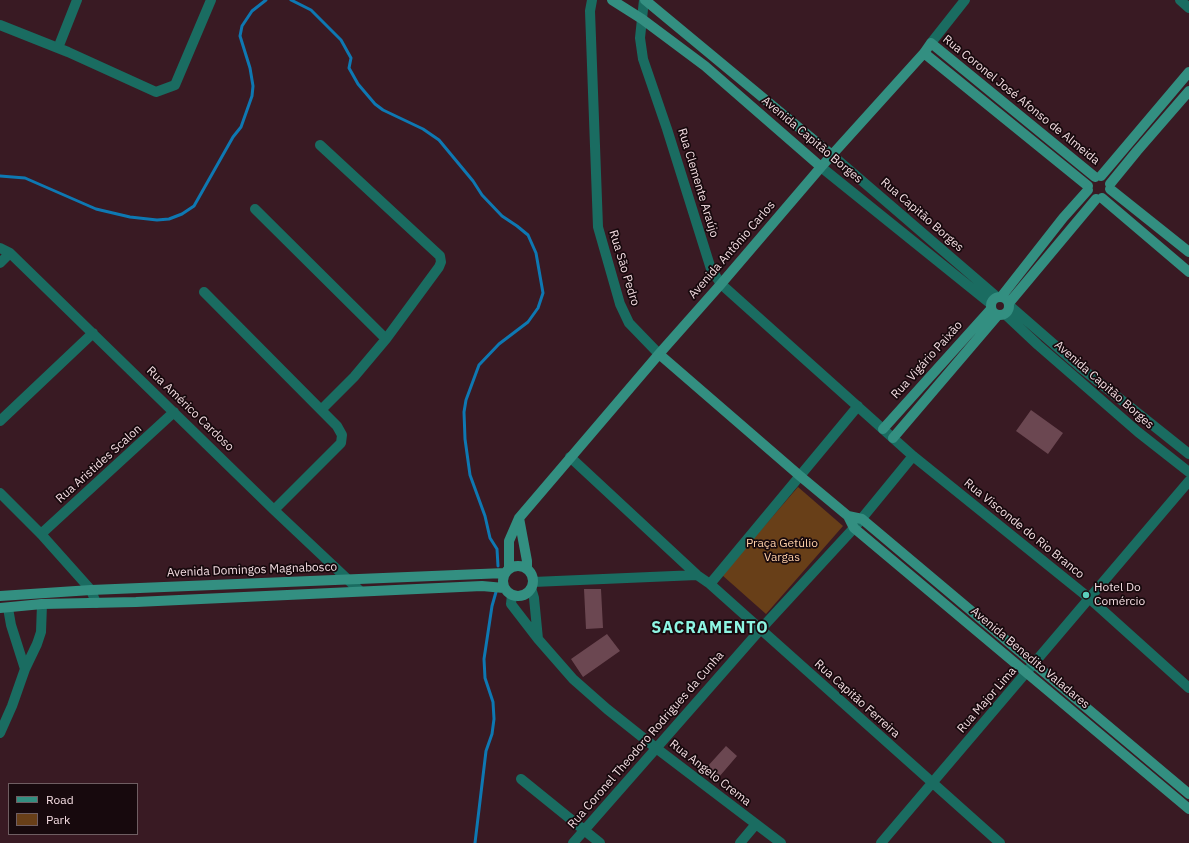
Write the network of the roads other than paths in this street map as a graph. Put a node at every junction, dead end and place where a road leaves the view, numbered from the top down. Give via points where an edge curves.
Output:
1 (77, 0) edge
2 (211, 0) edge
3 (592, 0) edge
4 (612, 0) edge
5 (644, 0) edge
6 (965, 0) edge
7 (1180, 0) edge
8 (1189, 8) edge
9 (642, 19) junction
10 (0, 25) edge
11 (931, 43) junction
12 (58, 48) junction
13 (924, 53) junction
14 (1189, 73) edge
15 (1189, 91) edge
16 (1002, 102) junction
17 (994, 111) junction
18 (320, 145) dead end
19 (832, 155) junction
20 (821, 167) junction
21 (1098, 177) junction
22 (1110, 186) junction
23 (1088, 188) junction
24 (1099, 198) junction
25 (255, 210) dead end
26 (1175, 240) junction
27 (0, 248) edge
28 (1165, 251) junction
29 (1189, 252) edge
30 (10, 253) junction
31 (0, 263) edge
32 (1189, 272) edge
33 (721, 284) junction
34 (204, 292) dead end
35 (1000, 306) junction
36 (93, 333) junction
37 (386, 339) junction
38 (659, 354) junction
39 (858, 406) junction
40 (321, 410) junction
41 (174, 412) junction
42 (0, 421) edge
43 (883, 429) junction
44 (893, 438) junction
45 (1189, 454) edge
46 (914, 456) junction
47 (570, 457) junction
48 (1189, 472) edge
49 (800, 476) junction
50 (1189, 481) edge
51 (0, 493) edge
52 (274, 510) junction
53 (848, 516) junction
54 (519, 518) junction
55 (862, 519) junction
56 (854, 528) junction
57 (41, 534) junction
58 (527, 569) junction
59 (507, 571) junction
60 (697, 575) junction
61 (348, 580) junction
62 (710, 584) junction
63 (532, 585) junction
64 (91, 590) junction
65 (360, 591) junction
66 (508, 592) junction
67 (0, 596) edge
68 (1089, 598) junction
69 (96, 603) junction
70 (42, 604) junction
71 (4, 608) edge
72 (760, 630) junction
73 (538, 639) junction
74 (1034, 664) junction
75 (25, 669) junction
76 (1027, 672) junction
77 (1188, 685) edge
78 (0, 733) edge
79 (656, 748) junction
80 (521, 779) dead end
81 (932, 783) junction
82 (1189, 794) edge
83 (1189, 809) edge
84 (756, 824) junction
85 (584, 831) junction
86 (573, 843) edge
87 (600, 843) edge
88 (740, 843) edge
89 (781, 843) edge
90 (881, 843) edge
91 (1000, 843) edge

1 - 12 street
2 - 12 street via 175,85 156,92
3 - 38 street, Rua São Pedro via 590,11 598,227 628,323
4 - 9 main road, Avenida Capitão Borges
5 - 9 street, Rua Clemente Araújo
5 - 19 main road, Rua Capitão Borges
6 - 11 street, Avenida Antônio Carlos
7 - 8 street
9 - 20 main road, Avenida Capitão Borges via 705,66
9 - 33 street, Rua Clemente Araújo via 640,38 643,59 711,268
10 - 12 street
11 - 13 main road, Avenida Antônio Carlos
11 - 16 main road, Rua Coronel José Afonso de Almeida
13 - 17 main road, Rua Coronel José Afonso de Almeida
13 - 19 main road, Avenida Antônio Carlos
14 - 21 main road
15 - 22 main road
16 - 17 main road
16 - 21 main road, Rua Coronel José Afonso de Almeida
17 - 23 main road, Rua Coronel José Afonso de Almeida
18 - 37 street via 440,256 439,267
19 - 20 main road, Avenida Antônio Carlos
19 - 35 street, Rua Capitão Borges
20 - 33 main road, Avenida Antônio Carlos
20 - 35 street, Avenida Capitão Borges
21 - 22 main road via 1107,179
21 - 23 main road via 1089,182
22 - 24 main road via 1108,195
22 - 26 main road
23 - 24 main road via 1091,195
23 - 35 main road, Rua Vigário Paixão via 1063,218
24 - 28 main road
24 - 35 main road, Rua Vigário Paixão
25 - 37 street
26 - 28 main road
26 - 29 main road
27 - 30 street, Rua Américo Cardoso
28 - 32 main road
30 - 31 street
30 - 36 street, Rua Américo Cardoso
33 - 38 main road, Avenida Antônio Carlos
33 - 39 street, Rua Clemente Araújo
34 - 40 street
35 - 43 main road, Rua Vigário Paixão
35 - 44 main road, Rua Vigário Paixão
35 - 45 street, Avenida Capitão Borges
35 - 48 street, Avenida Capitão Borges via 1038,345 1138,432
36 - 41 street, Rua Américo Cardoso
36 - 42 street
37 - 40 street via 354,377
38 - 47 main road, Avenida Antônio Carlos
38 - 49 main road, Rua São Pedro
39 - 43 street, Rua Clemente Araújo
39 - 49 street
40 - 52 street via 340,430 341,443
41 - 52 street, Rua Américo Cardoso
41 - 57 street, Rua Aristides Scalon
43 - 44 street, Rua Clemente Araújo
44 - 46 street, Rua Clemente Araújo
46 - 55 street, Rua Coronel Theodoro Rodrigues da Cunha
46 - 68 street, Rua Visconde do Rio Branco
47 - 54 main road, Avenida Antônio Carlos
47 - 60 street, Rua Capitão Ferreira
49 - 53 main road, Rua São Pedro
49 - 62 street
50 - 68 street, Rua Major Lima
51 - 57 street
52 - 61 street, Rua Américo Cardoso
53 - 55 main road, Rua São Pedro
53 - 56 main road, Rua São Pedro
54 - 58 main road
54 - 59 main road, Avenida Antônio Carlos via 509,541
55 - 56 street, Rua Coronel Theodoro Rodrigues da Cunha
55 - 74 main road, Avenida Benedito Valadares
56 - 72 street, Rua Coronel Theodoro Rodrigues da Cunha
56 - 76 main road, Avenida Benedito Valadares
57 - 64 street
58 - 59 main road via 518,566
58 - 63 main road via 532,577
59 - 61 main road, Avenida Domingos Magnabosco
59 - 66 main road via 503,581
60 - 62 street, Rua Capitão Ferreira
60 - 63 street
61 - 64 main road, Avenida Domingos Magnabosco
61 - 65 street, Rua Américo Cardoso
62 - 72 street, Rua Capitão Ferreira
63 - 66 main road via 525,595
63 - 73 street
64 - 67 main road, Avenida Domingos Magnabosco
64 - 69 street
65 - 66 main road via 482,586
65 - 69 main road
66 - 73 street, Rua Angelo Crema via 511,604
68 - 74 street, Rua Major Lima
68 - 77 street, Rua Visconde do Rio Branco
69 - 70 main road
70 - 71 main road
70 - 75 street via 41,632
71 - 75 street
72 - 79 street, Rua Coronel Theodoro Rodrigues da Cunha
72 - 81 street, Rua Capitão Ferreira
73 - 79 street, Rua Angelo Crema via 573,679
74 - 76 street, Rua Major Lima
74 - 82 main road, Avenida Benedito Valadares
75 - 78 street
76 - 81 street, Rua Major Lima
76 - 83 main road, Avenida Benedito Valadares
79 - 84 street, Rua Angelo Crema
79 - 85 street, Rua Coronel Theodoro Rodrigues da Cunha
80 - 85 street
81 - 90 street, Rua Major Lima
81 - 91 street, Rua Capitão Ferreira
84 - 88 street
84 - 89 street, Rua Angelo Crema
85 - 86 street, Rua Coronel Theodoro Rodrigues da Cunha
85 - 87 street

